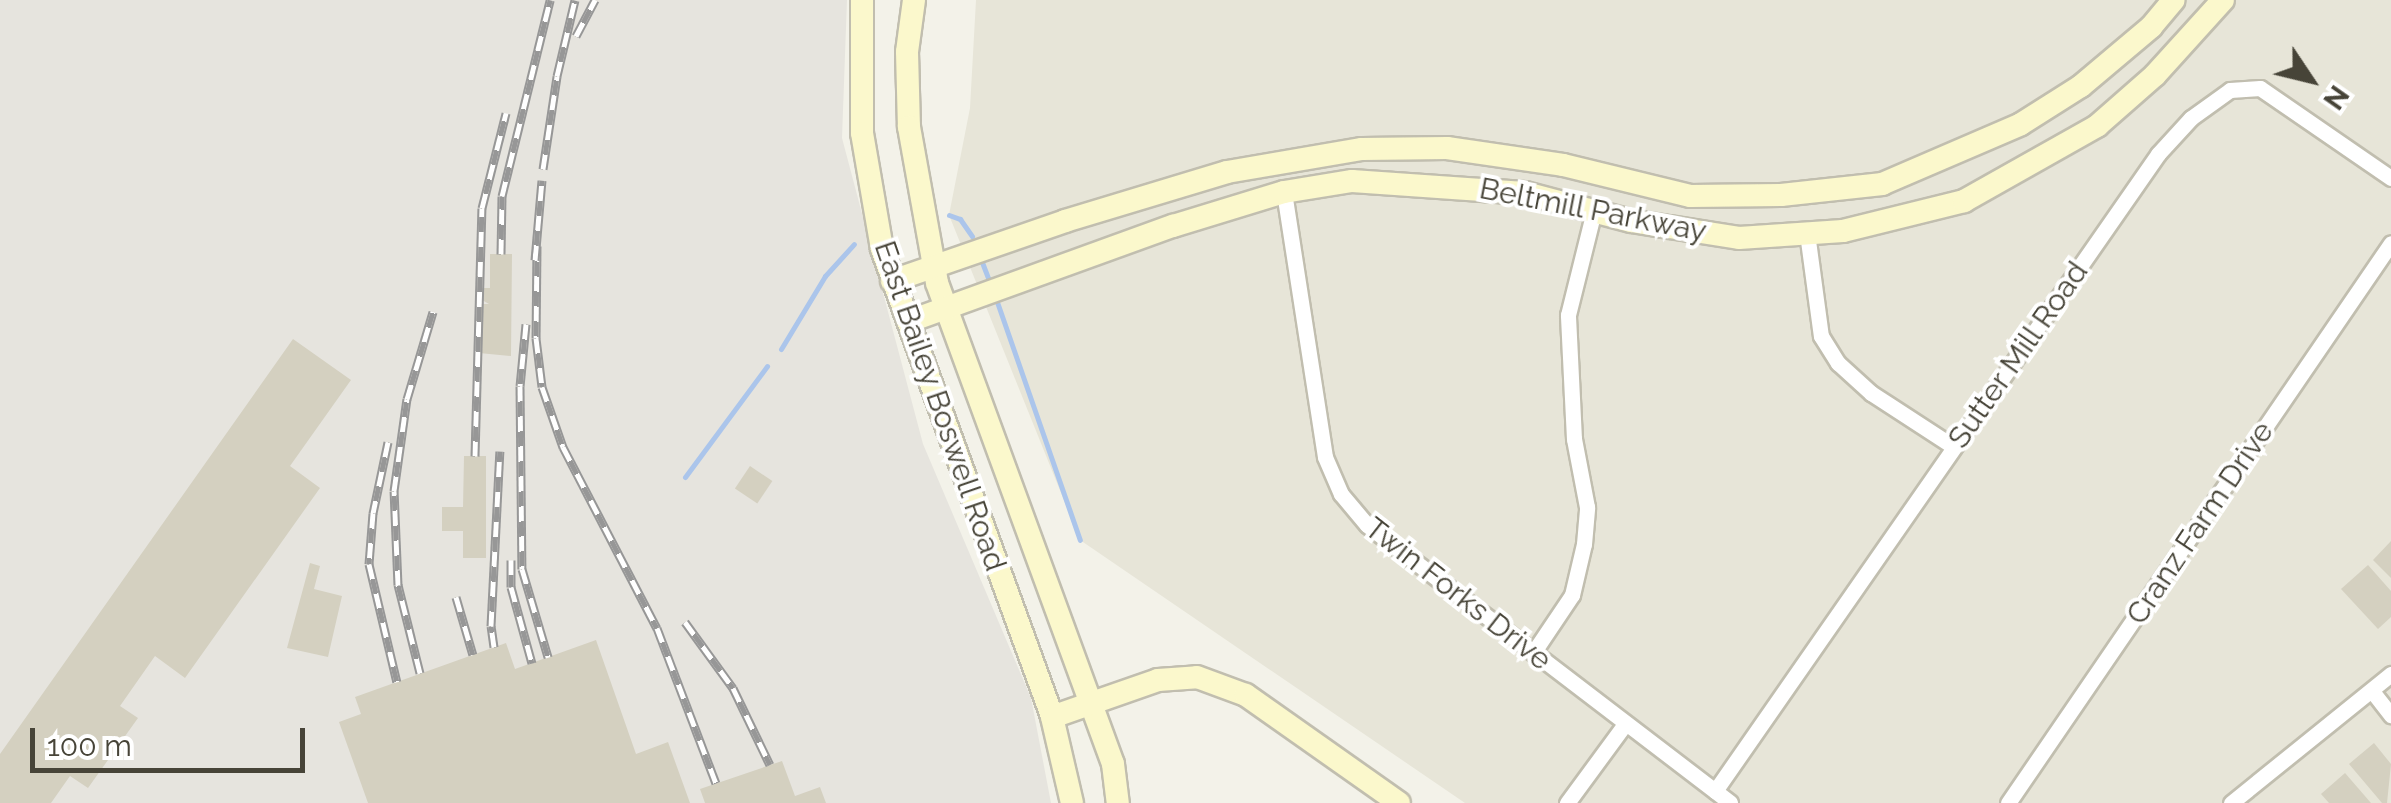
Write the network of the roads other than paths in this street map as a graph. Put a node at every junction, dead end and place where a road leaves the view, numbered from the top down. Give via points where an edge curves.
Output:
1 (862, 0) edge
2 (914, 0) edge
3 (2174, 0) edge
4 (2223, 0) edge
5 (2123, 51) junction
6 (2148, 81) junction
7 (1281, 159) junction
8 (1604, 175) junction
9 (2391, 178) edge
10 (1284, 192) junction
11 (1805, 192) junction
12 (1594, 212) junction
13 (1807, 233) junction
14 (2391, 243) edge
15 (934, 264) junction
16 (892, 281) junction
17 (946, 308) junction
18 (910, 321) junction
19 (1954, 447) junction
20 (1533, 653) junction
21 (2391, 674) edge
22 (2372, 690) junction
23 (1091, 705) junction
24 (2391, 715) edge
25 (1052, 717) junction
26 (1624, 724) junction
27 (1715, 791) junction
28 (1072, 803) edge
29 (1118, 803) edge
30 (1399, 803) edge
31 (1567, 803) edge
32 (1730, 803) edge
33 (2008, 803) edge
34 (2231, 803) edge

1 - 16 street, East Bailey Boswell Road via 862,132
2 - 15 street, East Bailey Boswell Road via 910,127
3 - 5 street, Beltmill Parkway
4 - 6 street, Beltmill Parkway
5 - 6 street
5 - 11 street, Beltmill Parkway via 2020,124 1882,184
6 - 13 street, Beltmill Parkway via 2097,126 1964,202
7 - 8 street, Beltmill Parkway via 1362,148 1447,148
7 - 10 street
7 - 15 street, Beltmill Parkway
8 - 11 street, Beltmill Parkway via 1690,196
8 - 12 street
9 - 19 street, Sutter Mill Road via 2260,88 2230,90 2158,154
10 - 12 street, Beltmill Parkway via 1352,181 1421,182 1525,193
10 - 17 street, Beltmill Parkway
10 - 20 street, Twin Forks Drive via 1325,456 1341,494 1366,525
11 - 13 street
12 - 13 street, Beltmill Parkway via 1739,238
12 - 20 street via 1568,315 1574,439 1587,507 1584,544 1572,595
13 - 19 street via 1821,336 1838,362 1870,393
14 - 33 street, Cranz Farm Drive
15 - 16 street, Beltmill Parkway
15 - 17 street, East Bailey Boswell Road
16 - 18 street, East Bailey Boswell Road
17 - 18 street, Beltmill Parkway
17 - 23 street, East Bailey Boswell Road
18 - 25 street, East Bailey Boswell Road
19 - 27 street, Sutter Mill Road
20 - 26 street, Twin Forks Drive
21 - 22 street
22 - 24 street
22 - 34 street
23 - 25 street
23 - 29 street, East Bailey Boswell Road via 1113,764
23 - 30 street via 1158,680 1197,677 1224,685
25 - 28 street, East Bailey Boswell Road
26 - 27 street, Twin Forks Drive
26 - 31 street
27 - 32 street, Twin Forks Drive

